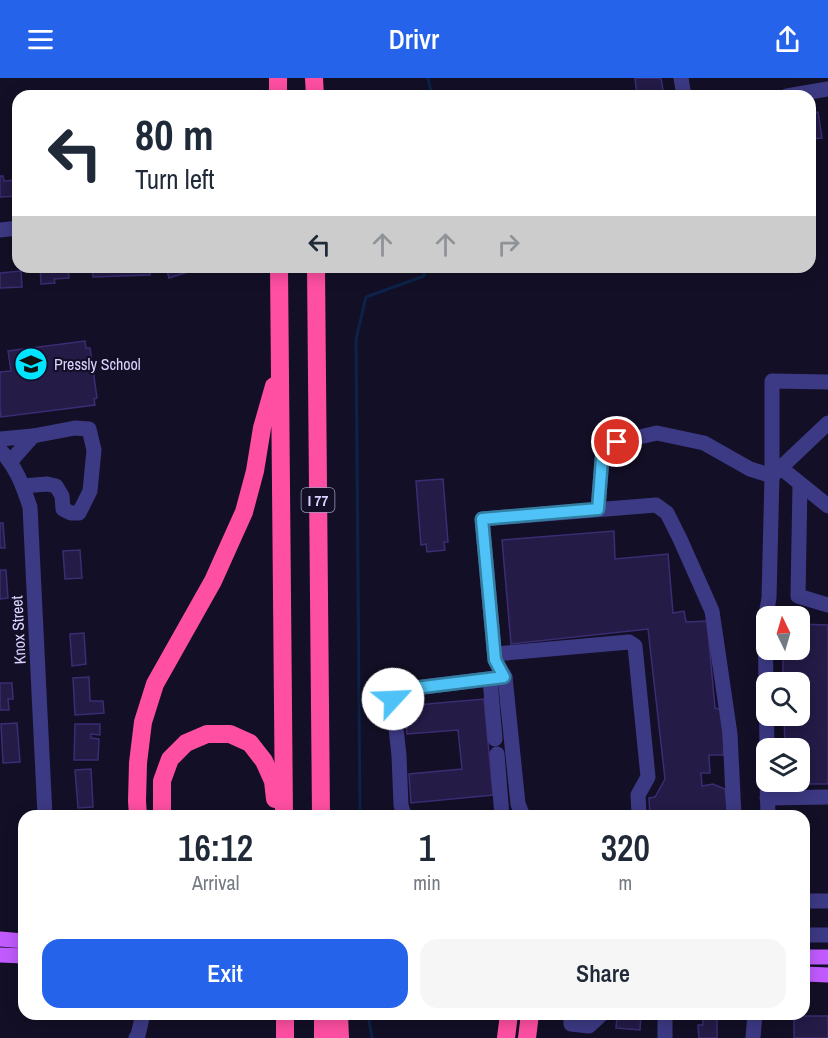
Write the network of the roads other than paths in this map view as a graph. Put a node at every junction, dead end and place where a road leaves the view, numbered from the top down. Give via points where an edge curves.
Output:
1 (279, 273) edge
2 (316, 273) edge
3 (280, 367) junction
4 (828, 382) edge
5 (828, 423) edge
6 (33, 436) junction
7 (0, 439) edge
8 (5, 456) edge
9 (777, 472) junction
10 (800, 484) junction
11 (23, 486) junction
12 (828, 506) edge
13 (598, 509) junction
14 (828, 605) edge
15 (495, 654) junction
16 (497, 678) junction
17 (320, 733) junction
18 (767, 738) edge
19 (767, 792) edge
20 (828, 797) edge
21 (767, 798) junction
22 (45, 810) edge
23 (138, 810) edge
24 (162, 810) edge
25 (275, 810) edge
26 (284, 810) edge
27 (321, 810) edge
28 (326, 810) edge
29 (402, 810) edge
30 (501, 810) edge
31 (520, 810) edge
32 (639, 810) edge
33 (734, 810) edge
34 (768, 810) edge
35 (810, 901) edge
36 (828, 901) edge
37 (810, 935) edge
38 (828, 935) edge
39 (0, 939) edge
40 (18, 940) edge
41 (0, 955) edge
42 (18, 956) edge
43 (810, 957) edge
44 (828, 957) edge
45 (810, 974) edge
46 (827, 974) edge
47 (141, 1020) edge
48 (285, 1020) edge
49 (323, 1020) edge
50 (339, 1020) edge
51 (508, 1020) edge
52 (529, 1020) edge
53 (571, 1020) edge
54 (594, 1020) edge
55 (665, 1020) edge
56 (754, 1020) edge
57 (136, 1038) edge
58 (285, 1038) edge
59 (324, 1038) edge
60 (340, 1038) edge
61 (506, 1038) edge
62 (527, 1038) edge
63 (665, 1038) edge
64 (753, 1038) edge

1 - 3 highway, I 77
2 - 17 highway, I 77
3 - 23 highway via 244,512 213,581 155,684 143,722
3 - 26 highway, I 77
4 - 9 street via 772,381
5 - 9 street
6 - 7 street
6 - 8 street
6 - 11 street via 89,429 94,450 90,491 79,513 71,513 63,509 56,486
8 - 11 street, Knox Street
9 - 10 street
9 - 13 street via 750,469 704,443 657,433 617,442 602,459
9 - 18 street via 765,620
10 - 12 street
10 - 14 street via 798,596
11 - 22 street, Knox Street via 30,507
13 - 15 street via 482,519
13 - 33 street via 656,505 667,513 680,539 712,611 730,734
15 - 16 street
15 - 32 street via 629,642 635,646 648,777 638,795
16 - 29 street via 394,693
16 - 30 street via 496,747
16 - 31 street
17 - 27 highway, I 77
17 - 28 highway
19 - 21 street
20 - 21 street
21 - 34 street
24 - 25 highway via 162,781 170,759 186,743 207,734 230,734 250,743 273,781
35 - 36 street
37 - 38 street
39 - 40 main road
41 - 42 main road
43 - 44 main road
45 - 46 main road
47 - 57 street
48 - 58 highway
49 - 59 highway
50 - 60 highway
51 - 61 highway
52 - 62 highway
53 - 54 street via 571,1024 589,1026
55 - 63 street
56 - 64 street

